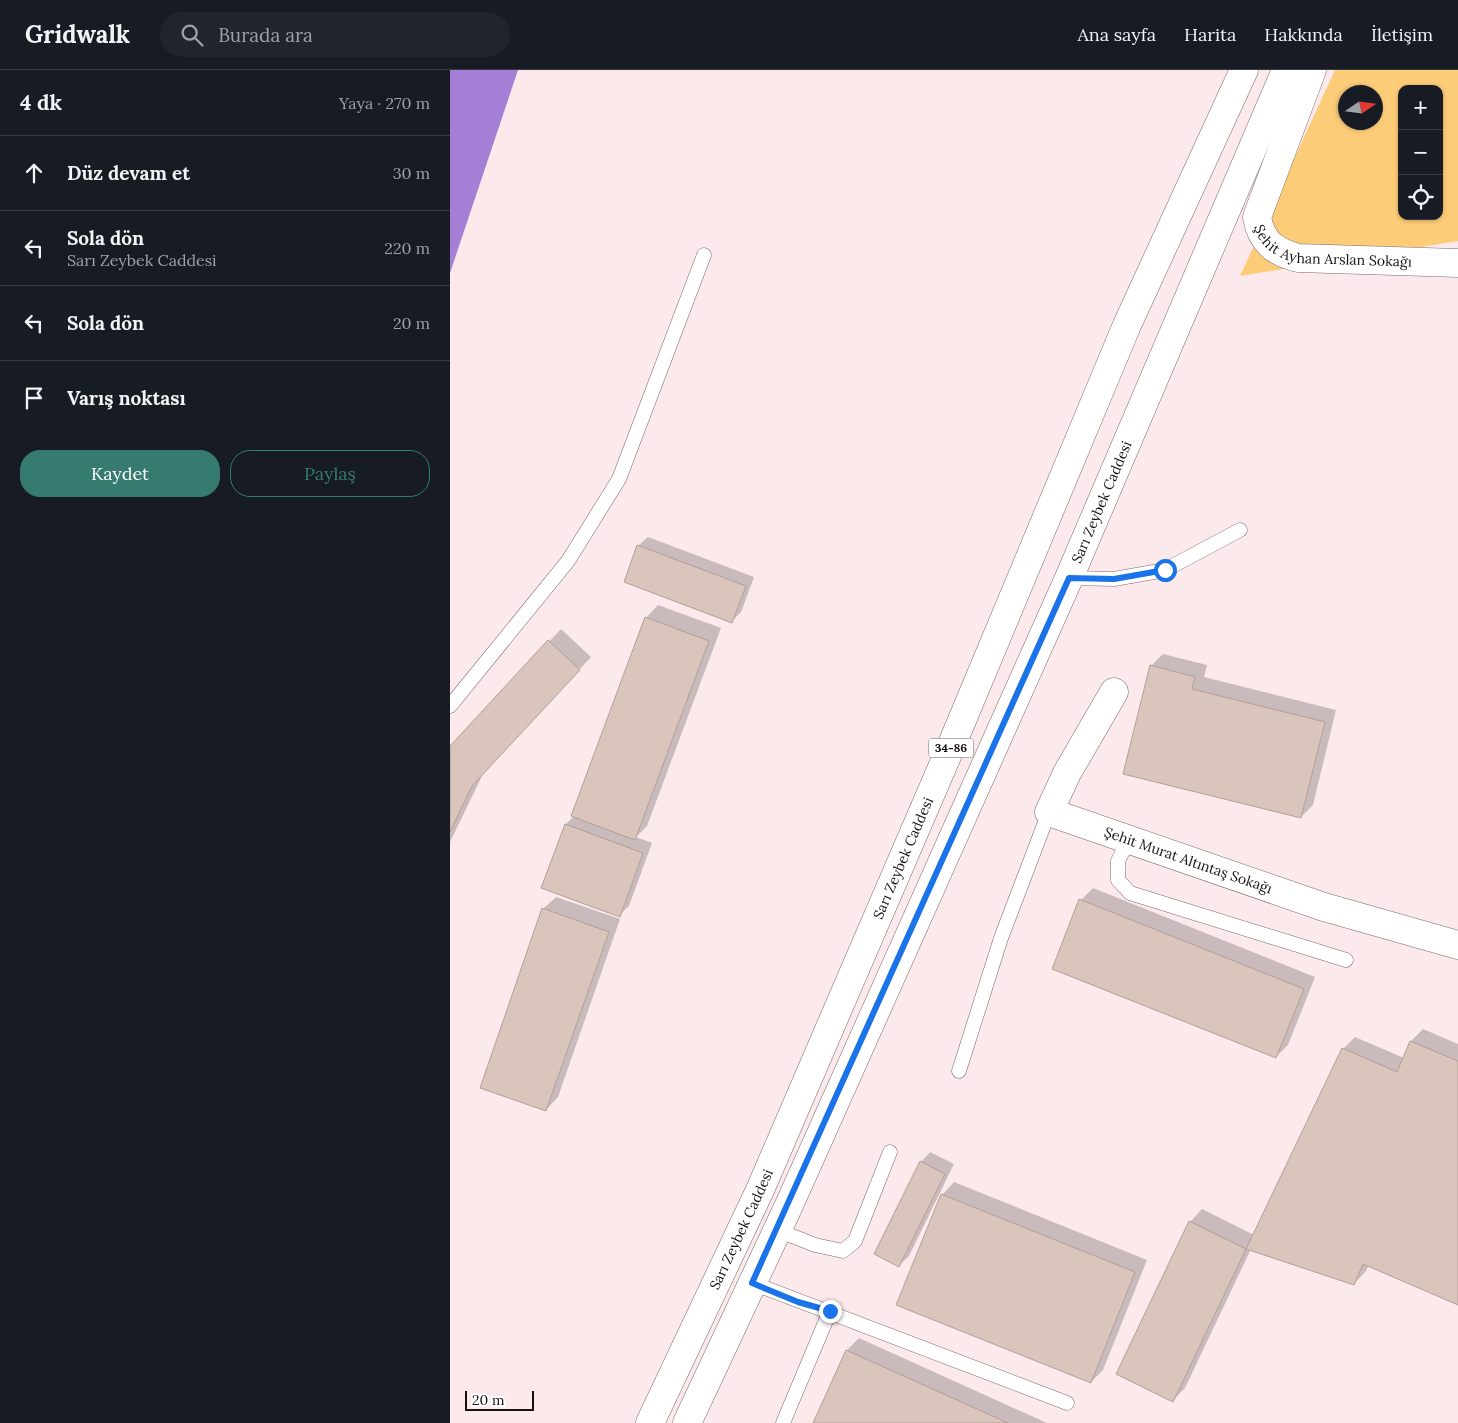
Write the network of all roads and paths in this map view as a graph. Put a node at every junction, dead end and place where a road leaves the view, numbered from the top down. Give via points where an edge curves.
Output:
1 (1244, 70) edge
2 (1286, 70) edge
3 (1312, 70) edge
4 (704, 255) dead end
5 (1458, 263) edge
6 (1240, 530) dead end
7 (1069, 578) junction
8 (1114, 692) dead end
9 (450, 706) edge
10 (1050, 812) junction
11 (1129, 839) junction
12 (1458, 945) edge
13 (1346, 960) dead end
14 (959, 1071) dead end
15 (890, 1152) dead end
16 (777, 1230) junction
17 (752, 1283) junction
18 (830, 1311) junction
19 (1067, 1403) dead end
20 (650, 1423) edge
21 (688, 1423) edge
22 (783, 1423) edge

1 - 20 main road, Sarı Zeybek Caddesi / 34-86 via 1127,325 950,749 760,1190
2 - 7 main road, Sarı Zeybek Caddesi / 34-86
3 - 5 main road, Şehit Ayhan Arslan Sokağı via 1257,217 1264,240 1280,253 1298,258
4 - 9 lane via 620,479 568,561
6 - 7 lane via 1165,570 1114,579
7 - 16 main road, Sarı Zeybek Caddesi / 34-86
8 - 10 main road via 1067,773
10 - 11 main road, Şehit Murat Altıntaş Sokağı
10 - 14 lane via 1001,938
11 - 12 main road, Şehit Murat Altıntaş Sokağı via 1324,907
11 - 13 lane via 1118,861 1118,880 1130,893
15 - 16 lane via 856,1241 843,1251 815,1245
16 - 17 main road, Sarı Zeybek Caddesi / 34-86
17 - 18 lane
17 - 21 main road, Sarı Zeybek Caddesi / 34-86
18 - 19 lane
18 - 22 lane

